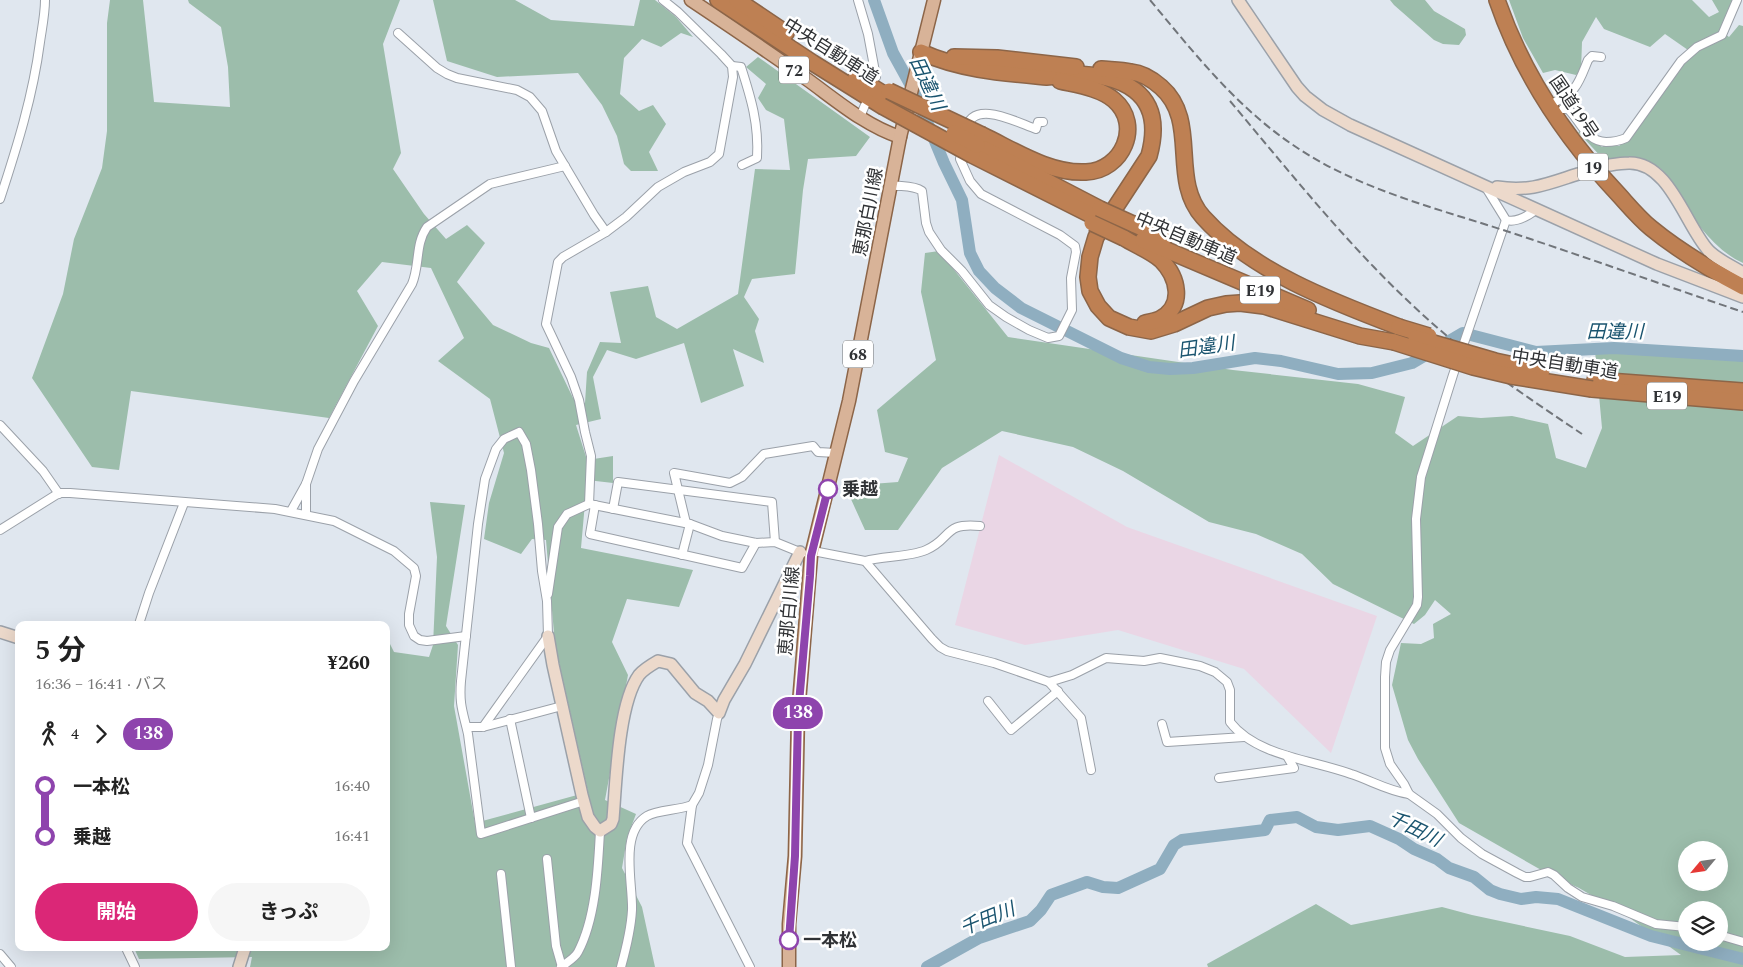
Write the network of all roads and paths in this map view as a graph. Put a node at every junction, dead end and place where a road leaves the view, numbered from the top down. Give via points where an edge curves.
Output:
1 (45, 0) edge
2 (663, 0) edge
3 (691, 0) edge
4 (718, 0) edge
5 (737, 0) edge
6 (858, 0) edge
7 (934, 0) edge
8 (1238, 0) edge
9 (1499, 0) edge
10 (1737, 0) edge
11 (398, 33) dead end
12 (921, 52) junction
13 (1601, 57) dead end
14 (732, 66) junction
15 (1120, 71) junction
16 (876, 77) dead end
17 (1049, 77) junction
18 (886, 98) junction
19 (1557, 106) junction
20 (1043, 122) dead end
21 (900, 138) junction
22 (977, 145) junction
23 (742, 165) dead end
24 (1610, 165) dead end
25 (566, 166) junction
26 (1578, 174) dead end
27 (891, 185) junction
28 (1485, 186) junction
29 (1534, 188) junction
30 (0, 199) edge
31 (1533, 207) junction
32 (1095, 216) junction
33 (1506, 220) junction
34 (606, 232) junction
35 (1128, 232) junction
36 (1743, 273) edge
37 (1743, 279) edge
38 (1743, 287) edge
39 (1743, 297) edge
40 (1397, 334) junction
41 (1593, 384) junction
42 (1743, 391) edge
43 (1743, 402) edge
44 (0, 425) edge
45 (836, 453) junction
46 (306, 484) junction
47 (677, 490) junction
48 (59, 494) junction
49 (184, 503) junction
50 (592, 505) junction
51 (613, 509) junction
52 (291, 512) junction
53 (306, 515) junction
54 (688, 524) junction
55 (980, 526) dead end
56 (0, 530) edge
57 (775, 542) junction
58 (756, 543) junction
59 (808, 553) junction
60 (682, 555) junction
61 (865, 561) junction
62 (547, 601) junction
63 (140, 621) edge
64 (0, 632) edge
65 (466, 636) junction
66 (548, 636) junction
67 (15, 637) edge
68 (1049, 682) junction
69 (1058, 691) junction
70 (988, 701) dead end
71 (562, 706) junction
72 (719, 713) junction
73 (510, 720) junction
74 (1162, 724) dead end
75 (483, 726) junction
76 (466, 727) junction
77 (1244, 738) junction
78 (1287, 756) junction
79 (1092, 770) dead end
80 (1219, 778) dead end
81 (1409, 794) junction
82 (584, 801) junction
83 (692, 805) junction
84 (531, 818) junction
85 (600, 831) junction
86 (547, 859) dead end
87 (501, 874) dead end
88 (1678, 926) edge
89 (1728, 938) edge
90 (1743, 942) edge
91 (127, 951) edge
92 (244, 951) edge
93 (0, 954) edge
94 (11, 967) edge
95 (135, 967) edge
96 (239, 967) edge
97 (511, 967) edge
98 (561, 967) edge
99 (621, 967) edge
100 (750, 967) edge
101 (789, 967) edge

1 - 30 street via 31,92
2 - 14 street
3 - 21 main road, 72 via 862,111 881,130
4 - 18 highway, 中央自動車道 / E19 via 798,53
5 - 18 highway, 中央自動車道
6 - 16 street
7 - 12 main road, 恵那白川線 / 68
8 - 28 street via 1297,87 1314,104 1350,125
9 - 19 highway, 国道19号 / 19 via 1524,56
9 - 38 highway, 国道19号 / 19 via 1511,36 1532,78 1557,119 1600,176 1650,227 1698,262
10 - 19 street via 1722,35 1697,47 1681,61 1626,138 1616,142 1595,140 1572,112
11 - 25 street via 447,74 517,90 530,97 542,111 556,151
12 - 15 highway
12 - 17 highway via 970,68
12 - 21 main road, 恵那白川線 / 68
13 - 19 street via 1592,56 1588,60 1576,87
14 - 23 street via 741,67 753,102 757,128 757,158
14 - 34 street via 733,77 719,154 658,187
15 - 35 highway via 1148,92 1160,120 1160,136 1154,161 1102,243 1097,256 1097,285 1101,299 1115,313 1135,322 1158,320 1174,306 1177,297 1174,278 1160,259
15 - 40 highway via 1143,75 1169,94 1181,118 1190,196 1202,216 1222,236 1293,283
17 - 22 highway via 1100,92 1119,106 1127,124 1127,134 1124,147 1115,160 1092,172 1066,170
17 - 40 highway via 1080,75 1121,82 1138,92 1152,118 1154,128 1149,156 1096,237 1090,257 1090,291 1109,318 1151,331 1208,308 1240,303 1264,306 1360,336
18 - 22 highway, 中央自動車道 / E19, bridge
18 - 22 highway, bridge
19 - 37 highway, 国道19号 / 19 via 1579,143 1618,188 1671,235
20 - 27 street via 1038,122 1036,129 987,113 972,117 967,123 960,159 980,194 1075,246 1072,310 1059,336 1048,338 1029,330 989,305 929,232 920,188
21 - 27 main road, 恵那白川線 / 68
22 - 32 highway, 中央自動車道 / E19
22 - 32 highway, 中央自動車道 / E19 via 1012,177
24 - 36 street via 1630,162 1650,168 1663,179 1694,232 1710,252
25 - 34 street
25 - 46 street via 490,184 427,227 419,243 416,276 318,449
26 - 29 street
27 - 45 main road, 恵那白川線 / 68
28 - 29 street
28 - 31 street
28 - 33 street
29 - 31 street via 1528,196
31 - 33 street via 1529,216 1512,222
31 - 39 street via 1657,264
32 - 35 highway, 中央自動車道 / E19
33 - 81 street via 1421,477 1416,519 1417,605 1390,650 1385,670 1386,748 1390,764
34 - 50 street via 558,262 546,320 547,329 580,400 591,456
35 - 40 highway, 中央自動車道 / E19 via 1318,314
40 - 41 highway, 中央自動車道 / E19, bridge
40 - 41 highway, 中央自動車道 / E19, bridge via 1473,367 1511,376
41 - 42 highway, 中央自動車道 / E19
41 - 43 highway, 中央自動車道 / E19
44 - 48 street
45 - 47 street via 818,452 812,446 764,454 742,477 730,483 674,473
45 - 59 main road, 恵那白川線 / 68
46 - 52 street
46 - 53 street
47 - 51 street via 618,482
47 - 54 street
47 - 57 street via 772,502
48 - 49 street
48 - 56 street
49 - 52 street via 208,502
49 - 63 street
50 - 51 street
50 - 60 street via 590,534
50 - 62 street via 567,514 558,527
51 - 54 street
52 - 53 street
53 - 65 street via 358,531 394,551 414,568 416,576 409,625 414,636 427,640
54 - 58 street
54 - 60 street
55 - 61 street via 952,529 926,550
57 - 58 street
57 - 59 street
58 - 60 street via 742,568
59 - 61 street
59 - 72 street
59 - 101 main road, 恵那白川線 / 68 via 798,715
61 - 68 street via 940,647
62 - 65 street via 532,470 526,444 518,432 496,449 486,479
62 - 66 street
64 - 67 street
65 - 76 street via 460,696
66 - 71 street
66 - 75 street
68 - 69 street
68 - 77 street via 1106,658 1160,658 1200,666 1227,682 1230,722
69 - 70 street via 1011,730
69 - 79 street via 1081,718
71 - 73 street
71 - 82 street
72 - 83 street via 708,765
72 - 85 street via 671,664 658,661 643,671 632,688 624,713 613,819
73 - 75 street
73 - 84 street
74 - 77 street via 1167,742
75 - 76 street
76 - 84 street via 481,834
77 - 78 street
78 - 80 street via 1294,768
78 - 81 street
81 - 88 street via 1482,854 1516,874 1524,877 1548,872 1582,897 1646,921
82 - 84 street
82 - 85 street via 588,817
83 - 99 street via 648,815 636,829 628,861 632,911
83 - 100 street via 687,843
85 - 98 street via 595,896 588,924 578,953
86 - 98 street
87 - 97 street
89 - 90 street
91 - 95 street
92 - 96 street
93 - 94 street

